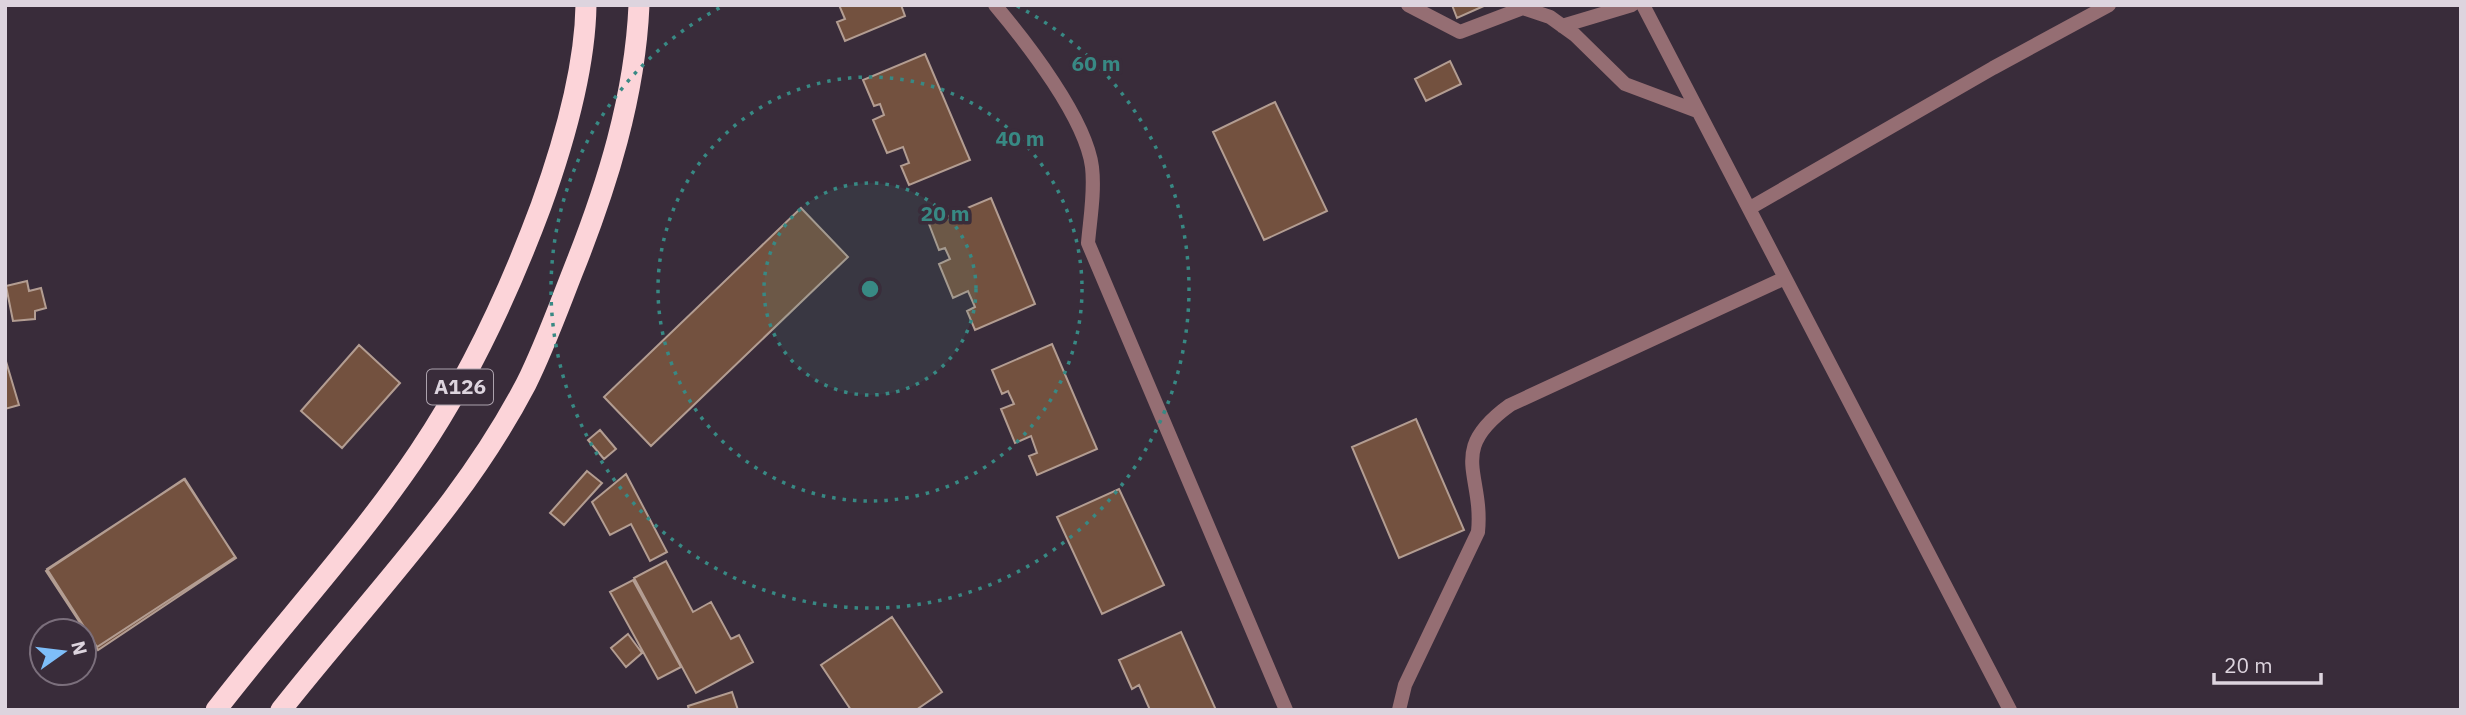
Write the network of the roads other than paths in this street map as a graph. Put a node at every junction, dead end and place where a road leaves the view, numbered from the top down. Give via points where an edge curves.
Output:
1 (586, 5) edge
2 (639, 5) edge
3 (995, 5) edge
4 (1408, 5) edge
5 (1632, 5) edge
6 (1643, 5) edge
7 (2109, 5) edge
8 (1562, 26) junction
9 (1697, 111) junction
10 (1750, 208) junction
11 (1785, 278) junction
12 (216, 710) edge
13 (282, 710) edge
14 (1286, 710) edge
15 (1399, 710) edge
16 (2010, 710) edge

1 - 12 highway, A126 via 574,94 553,172 519,261 459,388 378,510
2 - 13 highway, A126 via 627,103 609,170 587,237 526,384 452,500
3 - 14 street via 1038,58 1083,138 1092,166 1088,243
4 - 8 street via 1460,32 1522,8
5 - 8 street
6 - 9 street
7 - 10 street
8 - 9 street via 1587,44 1625,84
9 - 10 street
10 - 11 street
11 - 15 street via 1494,416 1471,453 1478,532 1405,685
11 - 16 street

